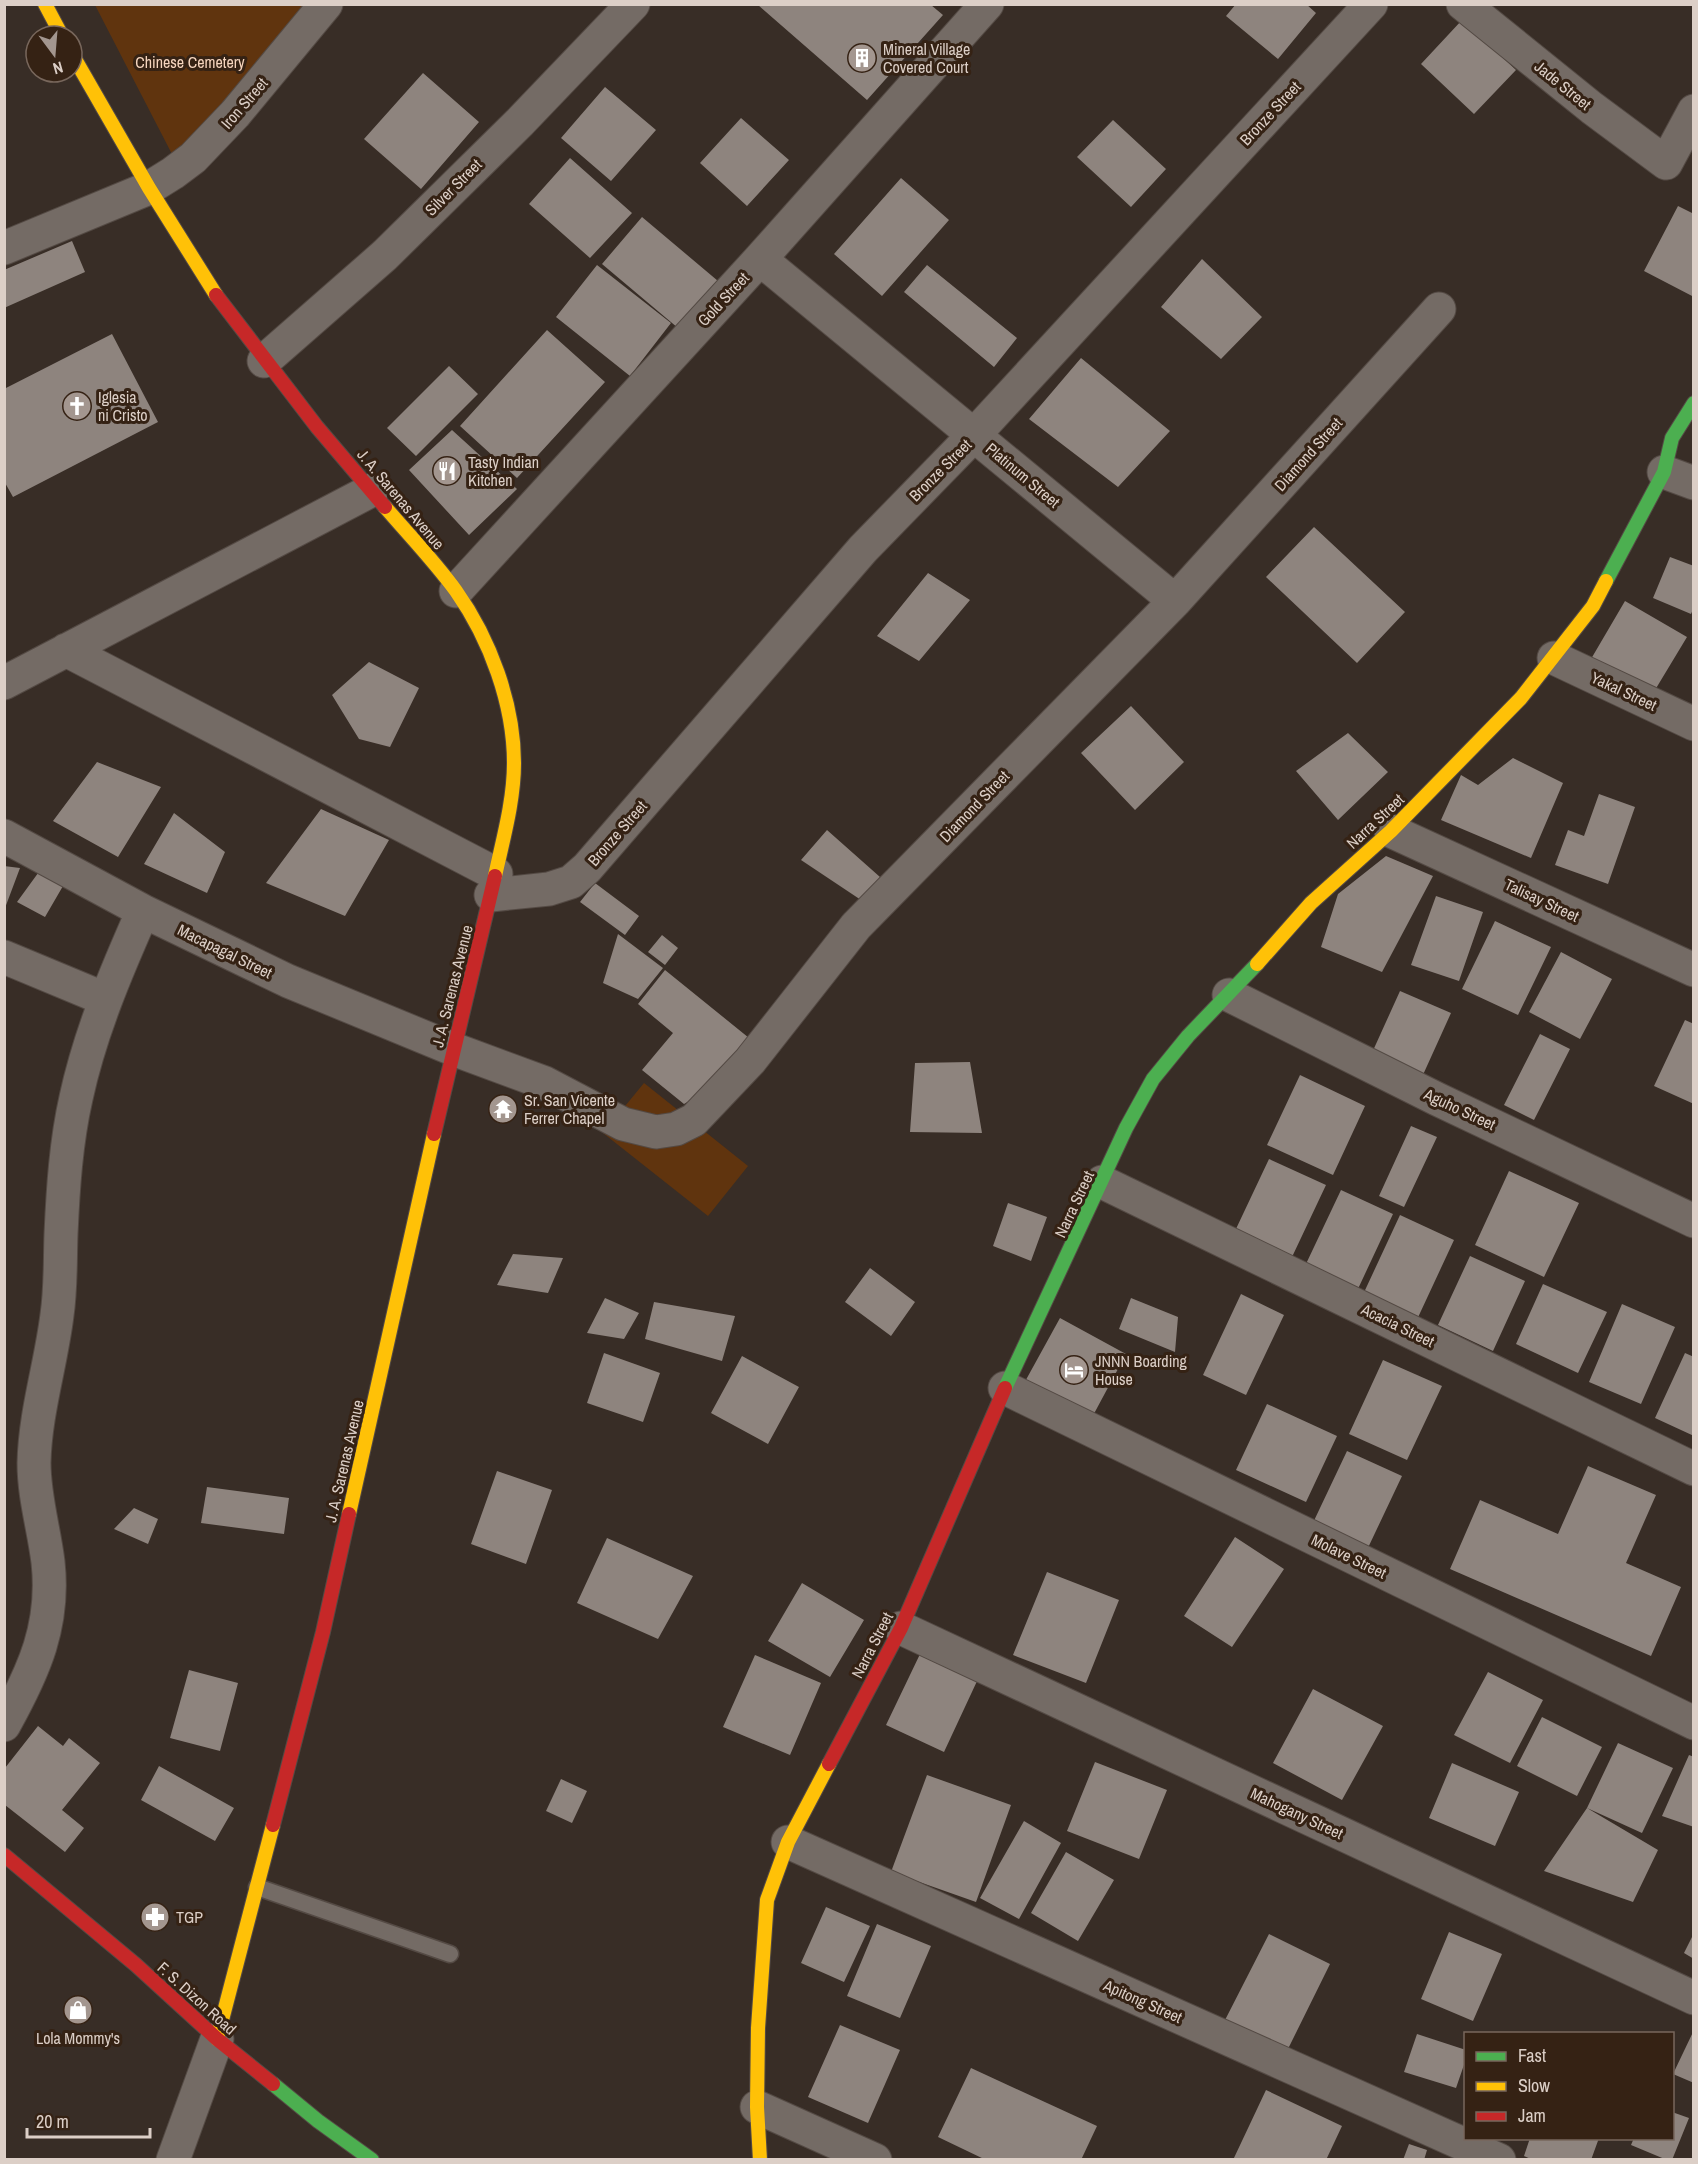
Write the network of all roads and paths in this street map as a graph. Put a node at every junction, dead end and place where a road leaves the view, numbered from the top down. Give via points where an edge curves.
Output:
1 (45, 4) edge
2 (326, 4) edge
3 (633, 4) edge
4 (987, 4) edge
5 (1371, 4) edge
6 (1463, 4) edge
7 (56, 24) edge
8 (84, 75) edge
9 (1694, 111) edge
10 (148, 188) junction
11 (4, 248) edge
12 (760, 259) junction
13 (1439, 309) dead end
14 (264, 361) junction
15 (1694, 403) edge
16 (974, 435) junction
17 (1679, 477) edge
18 (372, 490) junction
19 (456, 591) junction
20 (1175, 601) junction
21 (66, 650) junction
22 (1554, 658) junction
23 (4, 683) edge
24 (1694, 724) edge
25 (1391, 831) junction
26 (4, 836) edge
27 (494, 884) junction
28 (143, 911) junction
29 (4, 957) edge
30 (1694, 970) edge
31 (1228, 994) junction
32 (105, 999) junction
33 (453, 1049) junction
34 (1102, 1182) junction
35 (1694, 1221) edge
36 (1005, 1388) junction
37 (1694, 1469) edge
38 (901, 1628) junction
39 (1694, 1723) edge
40 (4, 1725) edge
41 (788, 1842) junction
42 (4, 1855) edge
43 (256, 1887) junction
44 (450, 1954) dead end
45 (1694, 1998) edge
46 (217, 2039) junction
47 (757, 2107) junction
48 (173, 2160) edge
49 (372, 2160) edge
50 (760, 2160) edge
51 (875, 2160) edge
52 (1499, 2160) edge

1 - 7 main road
2 - 10 street, Iron Street via 212,140
3 - 14 street, Silver Street via 385,255
4 - 12 street, Gold Street
5 - 16 street, Bronze Street
6 - 9 street, Jade Street via 1666,163
8 - 10 main road, J. A. Sarenas Avenue
10 - 11 street, Iron Street
10 - 14 main road, J. A. Sarenas Avenue via 222,304
12 - 16 street, Platinum Street
12 - 19 street, Gold Street
13 - 20 street, Diamond Street
14 - 18 main road, J. A. Sarenas Avenue
15 - 17 main road, Narra Street via 1672,438
16 - 20 street, Platinum Street
16 - 27 street, Bronze Street via 856,557 587,868 571,882 549,889
17 - 22 main road, Narra Street
18 - 19 main road, J. A. Sarenas Avenue
18 - 21 street
19 - 27 main road, J. A. Sarenas Avenue via 481,632 510,719 514,763 511,794
20 - 33 street, Diamond Street via 856,926 750,1060 694,1120 676,1129 639,1129 545,1083
21 - 23 street
21 - 27 street
22 - 24 street, Yakal Street
22 - 25 main road, Narra Street via 1521,698
25 - 30 street, Talisay Street
25 - 31 main road, Narra Street via 1311,903
26 - 28 street, Macapagal Street
27 - 33 main road, J. A. Sarenas Avenue
28 - 32 street
28 - 33 street, Macapagal Street via 288,981
29 - 32 street
31 - 34 main road, Narra Street via 1153,1079
31 - 35 street, Aguho Street
32 - 40 street via 76,1099 68,1145 57,1316 34,1463 50,1583 48,1623 37,1659
33 - 43 main road, J. A. Sarenas Avenue via 323,1632
34 - 36 main road, Narra Street
34 - 37 street, Acacia Street
36 - 38 main road, Narra Street
36 - 39 street, Molave Street
38 - 41 main road, Narra Street
38 - 45 street, Mahogany Street
41 - 47 main road, Narra Street via 767,1900
41 - 52 street, Apitong Street
42 - 46 main road, F. S. Dizon Road
43 - 44 lane
43 - 46 main road, J. A. Sarenas Avenue
46 - 48 street
46 - 49 main road, F. S. Dizon Road
47 - 50 main road, Narra Street
47 - 51 street

